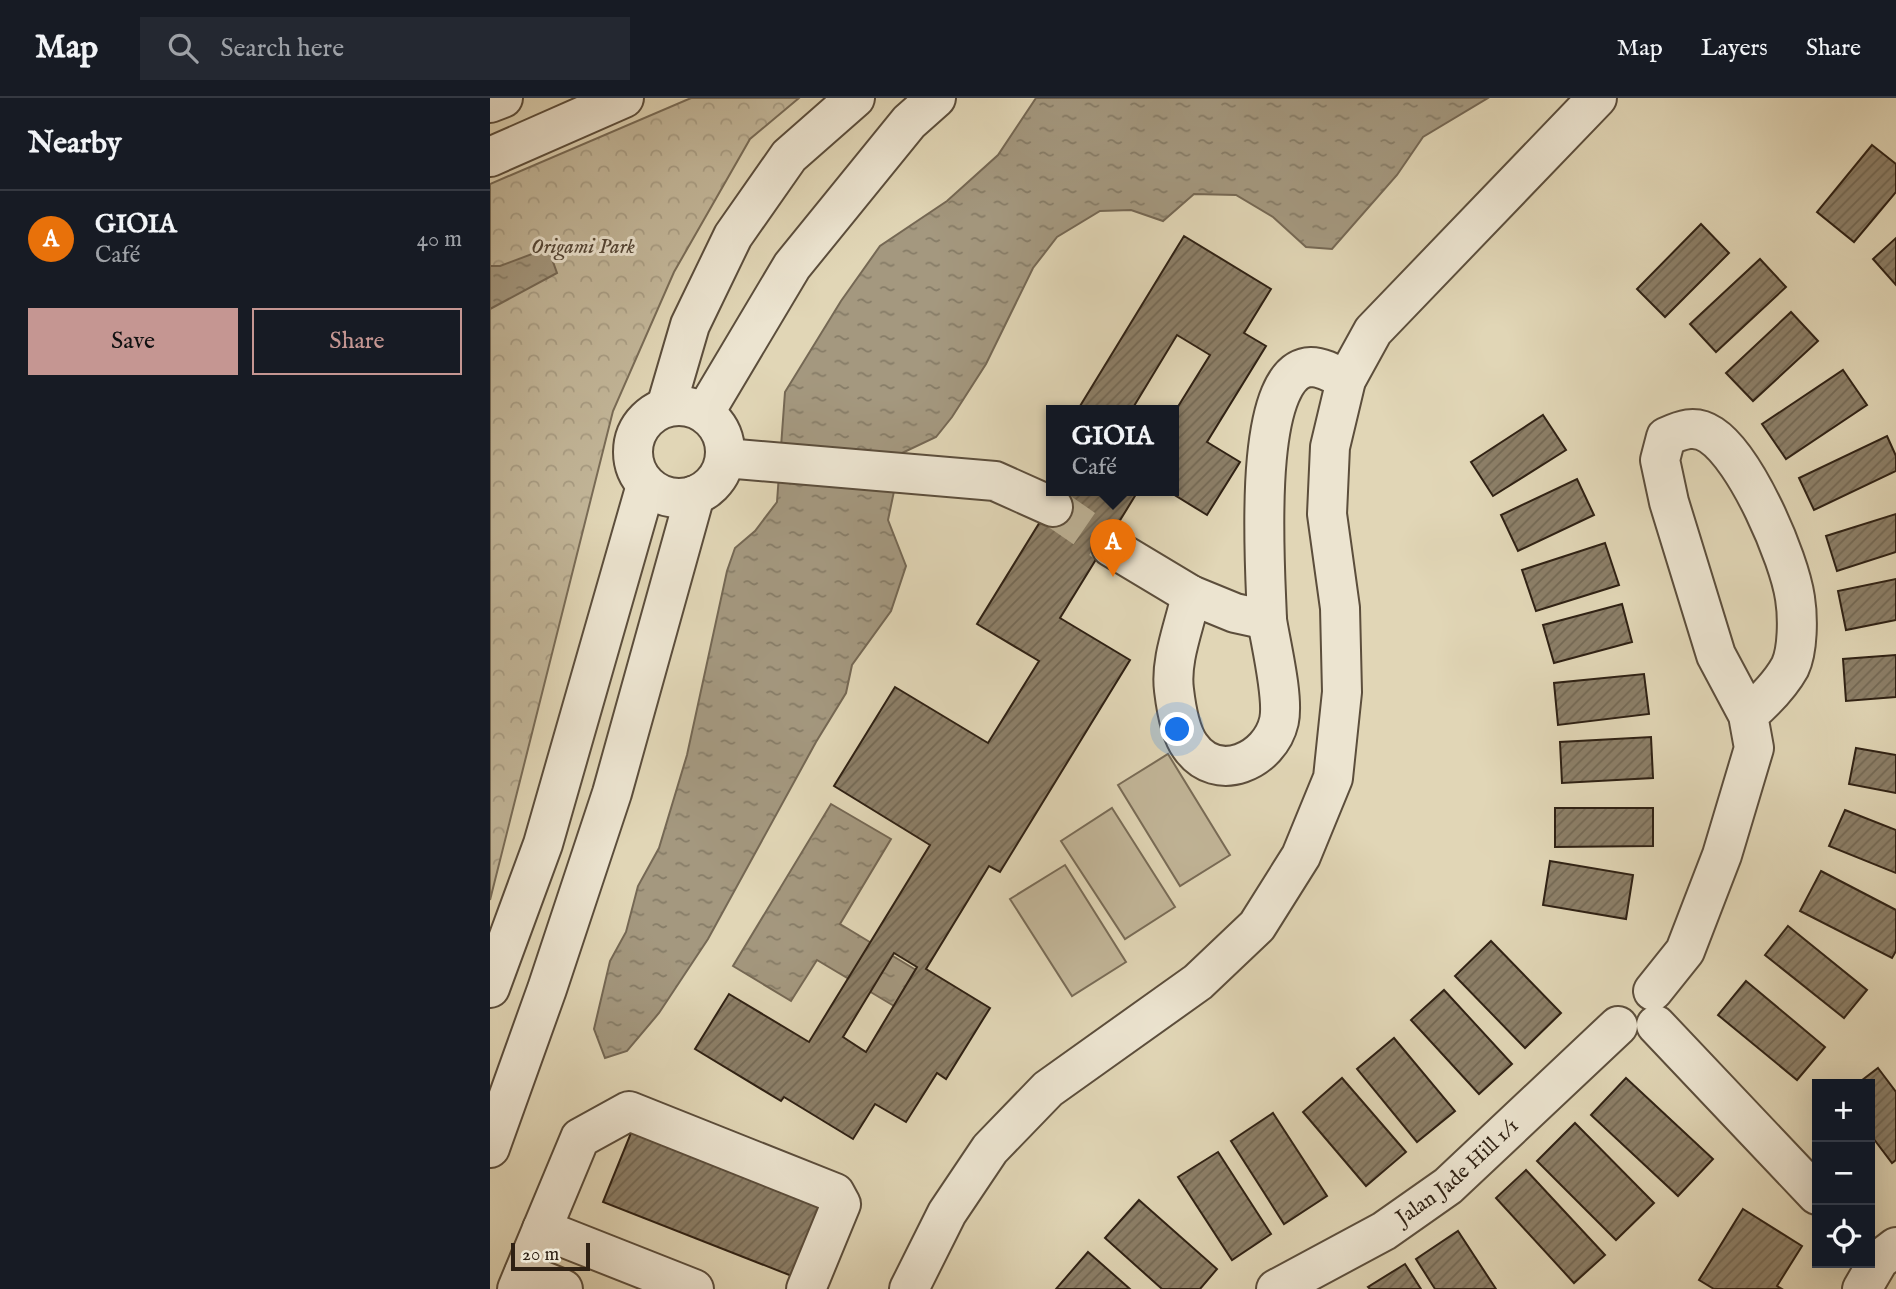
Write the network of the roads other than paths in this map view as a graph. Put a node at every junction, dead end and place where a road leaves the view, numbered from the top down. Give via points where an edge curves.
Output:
1 (503, 98) edge
2 (624, 98) edge
3 (855, 98) edge
4 (936, 98) edge
5 (1597, 98) edge
6 (490, 103) edge
7 (490, 157) edge
8 (1346, 380) junction
9 (666, 407) junction
10 (705, 412) junction
11 (737, 459) junction
12 (646, 485) junction
13 (695, 495) junction
14 (1053, 507) tunnel mouth
15 (1111, 547) tunnel mouth
16 (1191, 595) junction
17 (1267, 620) junction
18 (1748, 715) junction
19 (491, 980) edge
20 (1655, 1008) junction
21 (490, 1148) edge
22 (1812, 1189) edge
23 (542, 1229) junction
24 (520, 1281) edge
25 (563, 1289) edge
26 (694, 1289) edge
27 (806, 1289) edge
28 (909, 1289) edge
29 (1276, 1289) edge

1 - 6 street
2 - 7 street
3 - 9 street via 789,156 733,236 690,325
4 - 10 street via 909,122 792,266
5 - 8 street via 1373,331
8 - 17 street via 1310,367 1294,373 1276,405 1267,447
8 - 28 street via 1330,447 1327,514 1340,608 1342,692 1333,778 1301,856 1257,926 1198,982 1048,1088 990,1149 947,1213
9 - 10 street via 686,405
9 - 12 street via 649,416 637,431 632,450
10 - 11 street via 718,424
11 - 13 street
11 - 14 street via 995,481
12 - 13 street via 661,495
12 - 19 street via 543,844
13 - 21 street via 612,793
15 - 16 street
16 - 17 street
16 - 17 street via 1173,688 1190,747 1211,764 1239,766 1248,761 1265,749 1279,721 1279,688
18 - 18 street via 1717,655 1668,502 1660,460 1666,437 1686,428 1710,434 1734,457 1780,548 1795,597 1797,633 1791,666
18 - 20 street via 1754,748 1722,855 1685,951
20 - 22 street
20 - 29 street, Jalan Jade Hill 1/1 via 1645,1032 1618,1026 1448,1186 1384,1230
23 - 24 street
23 - 26 street
23 - 27 street via 580,1138 629,1111 835,1193 841,1204
24 - 25 street

